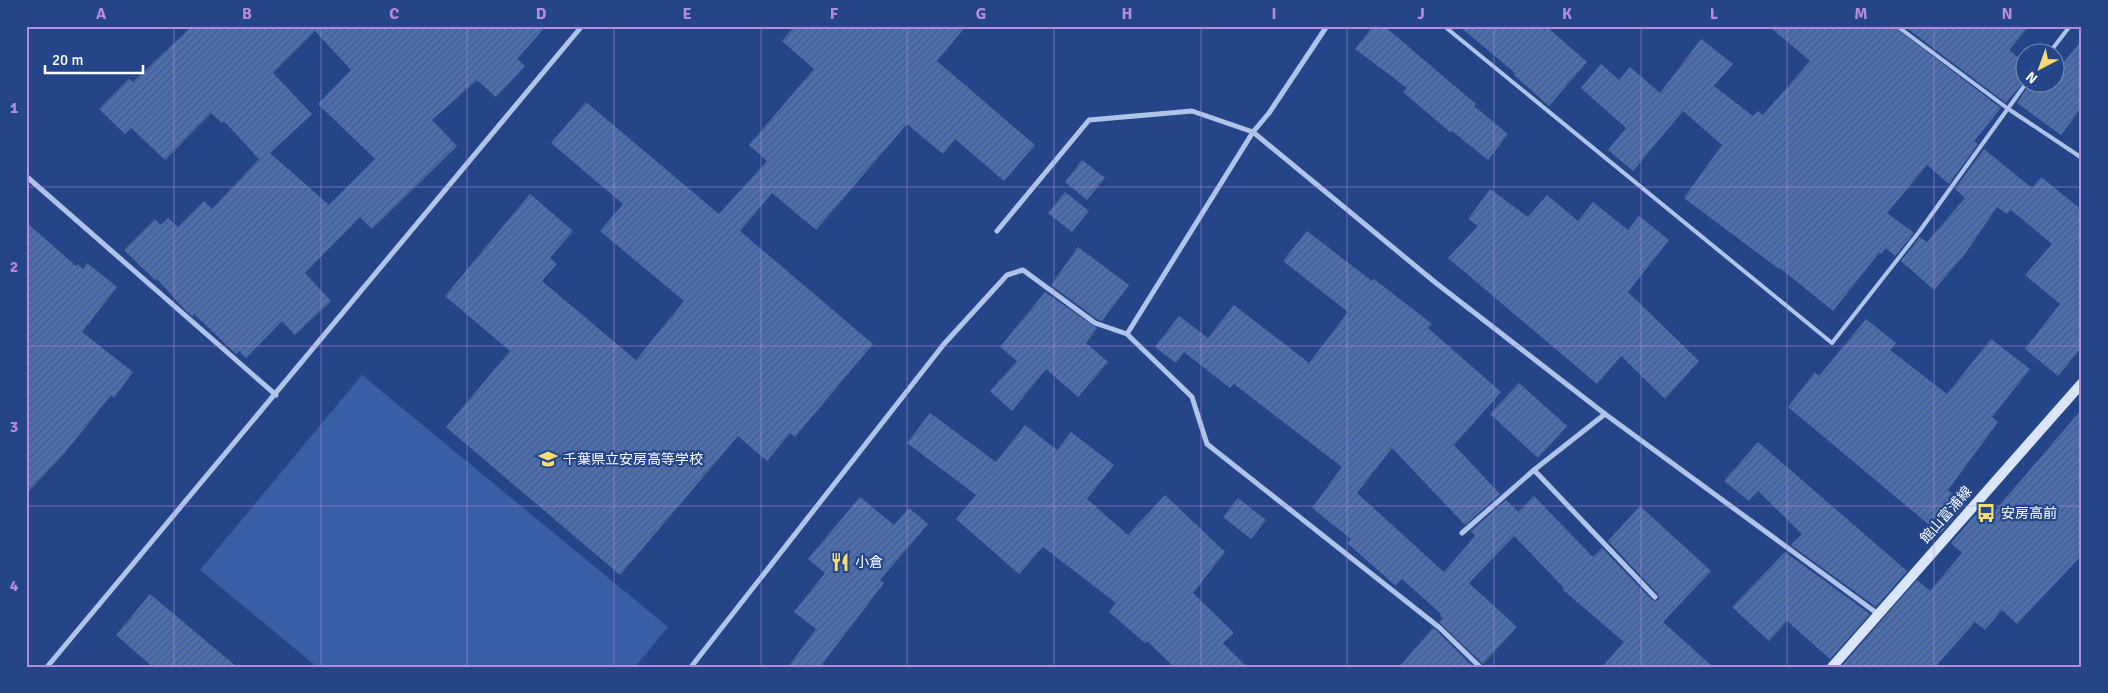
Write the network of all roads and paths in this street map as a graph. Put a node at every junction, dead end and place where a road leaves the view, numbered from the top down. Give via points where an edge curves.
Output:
1 (582, 26) edge
2 (1327, 26) edge
3 (1444, 26) edge
4 (1897, 26) edge
5 (2070, 26) edge
6 (2058, 42) edge
7 (2019, 92) edge
8 (2007, 108) junction
9 (1253, 132) junction
10 (2082, 158) edge
11 (26, 176) edge
12 (997, 231) dead end
13 (1127, 334) junction
14 (2082, 383) edge
15 (276, 394) junction
16 (1605, 414) junction
17 (1534, 470) junction
18 (1462, 533) dead end
19 (1655, 597) dead end
20 (1878, 614) junction
21 (47, 667) edge
22 (691, 667) edge
23 (1480, 667) edge
24 (1832, 667) edge

1 - 15 street
2 - 9 street
3 - 8 lane via 1832,343 1919,232
4 - 8 lane
5 - 6 lane
7 - 8 lane
8 - 10 lane
9 - 12 street via 1192,111 1089,120
9 - 13 street
9 - 16 street via 1436,283
11 - 15 street
13 - 22 street via 1095,323 1023,270 1007,275 944,344
13 - 23 street via 1192,397 1207,444 1440,628
14 - 20 main road, 館山富浦線
15 - 21 street
16 - 17 street
16 - 20 street
17 - 18 street
17 - 19 street
20 - 24 main road, 館山富浦線

